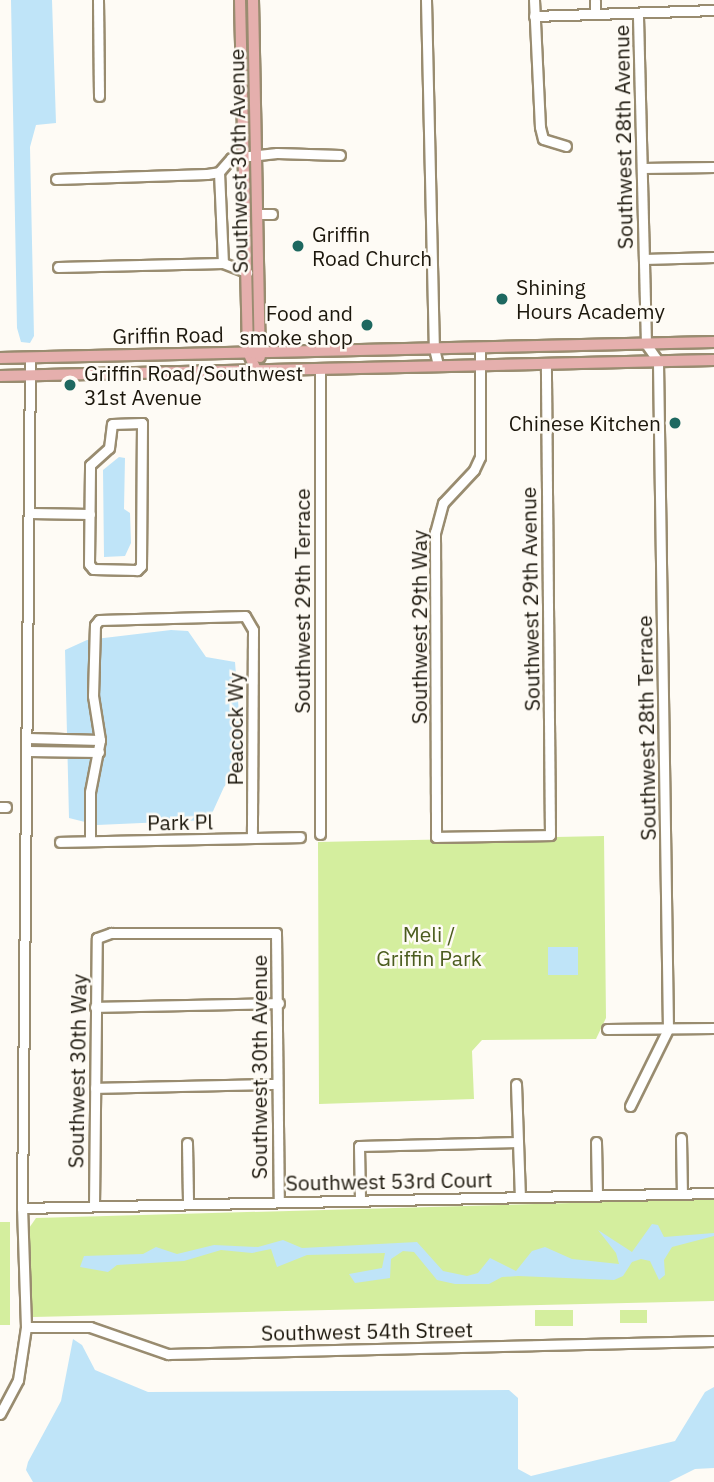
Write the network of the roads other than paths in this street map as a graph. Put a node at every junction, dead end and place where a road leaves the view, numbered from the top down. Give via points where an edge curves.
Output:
1 (98, 0) edge
2 (240, 0) edge
3 (253, 0) edge
4 (426, 0) edge
5 (534, 0) edge
6 (595, 0) edge
7 (709, 7) edge
8 (638, 13) junction
9 (595, 14) junction
10 (534, 16) junction
11 (99, 96) dead end
12 (566, 146) dead end
13 (340, 155) dead end
14 (244, 157) junction
15 (257, 157) junction
16 (714, 167) edge
17 (642, 168) junction
18 (219, 172) junction
19 (56, 179) dead end
20 (259, 214) junction
21 (272, 215) dead end
22 (714, 257) edge
23 (644, 259) junction
24 (223, 263) junction
25 (58, 267) dead end
26 (247, 272) junction
27 (714, 342) edge
28 (646, 344) junction
29 (480, 347) junction
30 (434, 348) junction
31 (248, 352) junction
32 (261, 352) junction
33 (30, 357) junction
34 (0, 358) edge
35 (714, 360) edge
36 (658, 361) junction
37 (545, 364) junction
38 (480, 365) junction
39 (438, 366) junction
40 (320, 368) junction
41 (256, 370) junction
42 (30, 375) junction
43 (0, 376) edge
44 (30, 513) junction
45 (90, 514) junction
46 (29, 738) junction
47 (100, 740) junction
48 (28, 751) junction
49 (99, 752) junction
50 (320, 834) dead end
51 (300, 837) dead end
52 (436, 837) joint
53 (251, 838) junction
54 (90, 841) junction
55 (60, 842) dead end
56 (276, 933) joint
57 (279, 1003) junction
58 (95, 1007) junction
59 (714, 1028) edge
60 (607, 1029) dead end
61 (668, 1029) junction
62 (277, 1084) junction
63 (516, 1084) dead end
64 (95, 1088) junction
65 (630, 1106) dead end
66 (681, 1138) dead end
67 (517, 1142) junction
68 (596, 1142) dead end
69 (187, 1143) dead end
70 (682, 1194) junction
71 (714, 1194) edge
72 (520, 1196) junction
73 (597, 1196) junction
74 (360, 1199) junction
75 (279, 1200) junction
76 (188, 1203) junction
77 (94, 1205) junction
78 (22, 1208) junction
79 (26, 1327) junction
80 (714, 1340) edge
81 (0, 1414) edge

1 - 11 street
2 - 14 main road, Southwest 30th Avenue
3 - 15 main road, Southwest 30th Avenue
4 - 30 street
5 - 10 street
6 - 9 street
7 - 8 street
8 - 9 street
8 - 17 street, Southwest 28th Avenue
9 - 10 street
10 - 12 street via 540,127 543,139
13 - 15 street via 277,153
14 - 15 street
14 - 18 street via 231,158
14 - 26 main road, Southwest 30th Avenue
15 - 20 main road, Southwest 30th Avenue
16 - 17 street
17 - 23 street, Southwest 28th Avenue
18 - 19 street
18 - 24 street
20 - 21 street
20 - 32 main road, Southwest 30th Avenue
22 - 23 street
23 - 28 street, Southwest 28th Avenue
24 - 25 street
24 - 26 street
26 - 31 main road, Southwest 30th Avenue
27 - 28 main road, Griffin Road
28 - 29 main road, Griffin Road
28 - 36 street
29 - 30 main road, Griffin Road
29 - 38 street, Southwest 29th Way
30 - 32 main road, Griffin Road
30 - 39 street
31 - 32 main road, Griffin Road
31 - 33 main road, Griffin Road
31 - 41 main road, Southwest 30th Avenue
32 - 41 main road, Southwest 30th Avenue
33 - 34 main road, Griffin Road
33 - 42 street
35 - 36 main road, Griffin Road
36 - 37 main road, Griffin Road
36 - 61 street, Southwest 28th Terrace
37 - 38 main road, Griffin Road
37 - 52 street, Southwest 29th Avenue via 550,835
38 - 39 main road, Griffin Road
38 - 52 street, Southwest 29th Way via 480,457 443,503 435,532
39 - 40 main road, Griffin Road
40 - 41 main road, Griffin Road
40 - 50 street, Southwest 29th Terrace
41 - 42 main road, Griffin Road
42 - 43 main road, Griffin Road
42 - 44 street
44 - 45 street
44 - 46 street
45 - 45 street via 89,564 100,571 137,570 141,566 142,423 109,428 108,448 90,465
46 - 47 street
46 - 48 street
47 - 49 street
47 - 53 street, Peacock Wy via 93,696 92,635 99,620 245,616 251,620
48 - 49 street
48 - 78 street
49 - 54 street via 90,793
51 - 53 street, Park Pl
53 - 54 street, Park Pl
54 - 55 street, Park Pl
56 - 57 street, Southwest 30th Avenue
56 - 58 street, Southwest 30th Way via 125,932 97,938
57 - 58 street
57 - 62 street, Southwest 30th Avenue
58 - 64 street, Southwest 30th Way
59 - 61 street
60 - 61 street
61 - 65 street, Southwest 28th Terrace
62 - 64 street
62 - 75 street, Southwest 30th Avenue
63 - 67 street
64 - 77 street, Southwest 30th Way
66 - 70 street
67 - 72 street
67 - 74 street via 359,1146
68 - 73 street
69 - 76 street
70 - 71 street, Southwest 53rd Court
70 - 73 street, Southwest 53rd Court
72 - 73 street, Southwest 53rd Court
72 - 74 street, Southwest 53rd Court
74 - 75 street, Southwest 53rd Court
75 - 76 street, Southwest 53rd Court
76 - 77 street, Southwest 53rd Court
77 - 78 street, Southwest 53rd Court
78 - 79 street
79 - 80 street, Southwest 54th Street via 90,1327 168,1354
79 - 81 street via 18,1380

